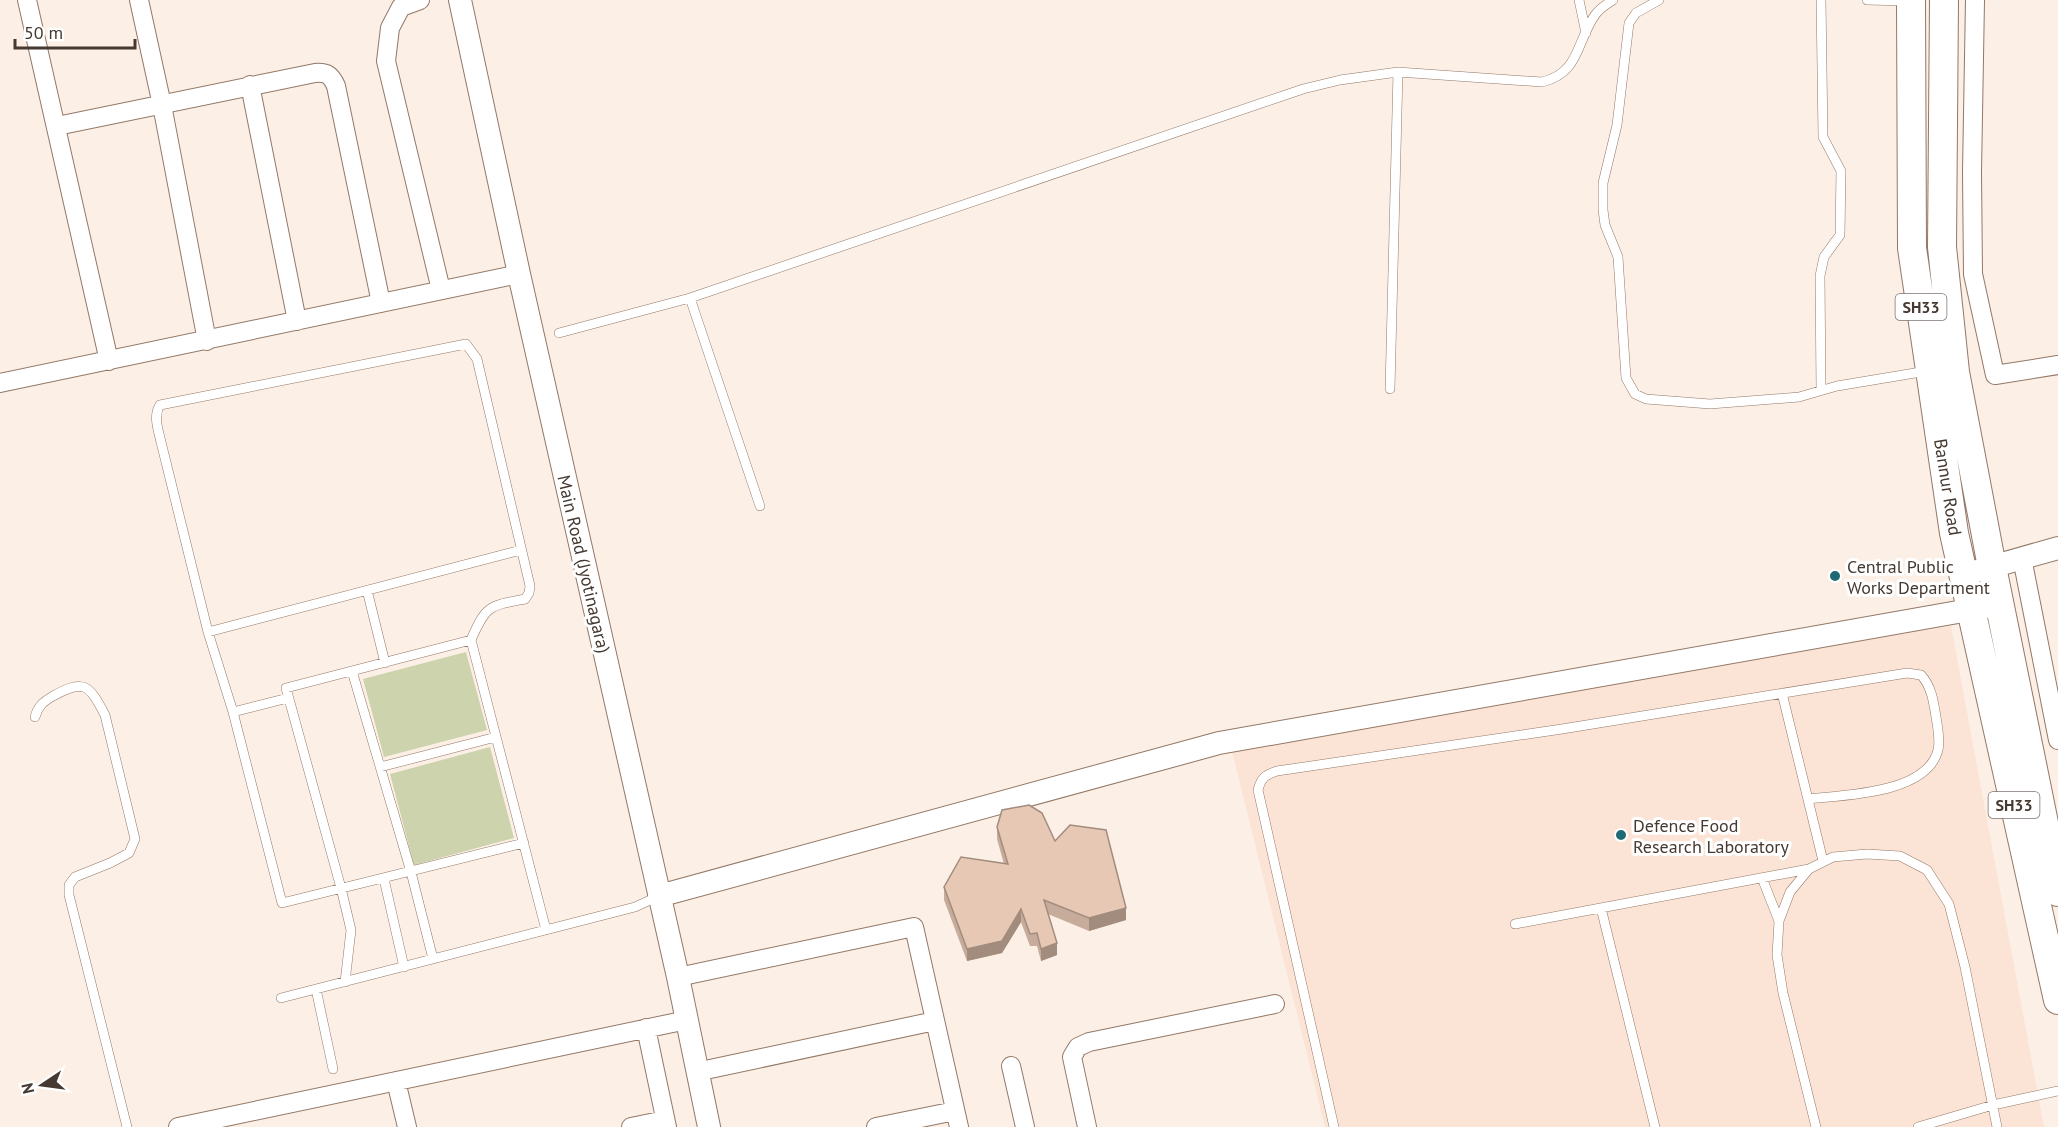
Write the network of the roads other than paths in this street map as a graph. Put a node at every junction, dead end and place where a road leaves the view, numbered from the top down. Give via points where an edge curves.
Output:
1 (27, 0) edge
2 (139, 0) edge
3 (420, 0) edge
4 (460, 0) edge
5 (1578, 0) edge
6 (1613, 0) edge
7 (1659, 0) edge
8 (1821, 0) edge
9 (1867, 0) edge
10 (1944, 0) edge
11 (1975, 0) edge
12 (1911, 1) edge
13 (1586, 33) junction
14 (1398, 72) junction
15 (250, 85) junction
16 (162, 105) junction
17 (57, 126) junction
18 (519, 274) junction
19 (441, 290) junction
20 (690, 298) junction
21 (381, 303) junction
22 (297, 321) junction
23 (560, 333) dead end
24 (207, 341) junction
25 (109, 361) junction
26 (2058, 365) edge
27 (1930, 370) junction
28 (0, 383) edge
29 (1390, 389) dead end
30 (1821, 390) junction
31 (760, 507) dead end
32 (2058, 548) edge
33 (521, 550) junction
34 (2022, 558) junction
35 (1992, 567) junction
36 (1963, 575) junction
37 (367, 590) junction
38 (2000, 604) junction
39 (1970, 610) junction
40 (208, 632) junction
41 (471, 640) junction
42 (385, 663) junction
43 (352, 671) junction
44 (1782, 693) junction
45 (288, 698) junction
46 (232, 712) junction
47 (35, 717) dead end
48 (496, 737) junction
49 (2058, 740) edge
50 (380, 767) junction
51 (1808, 800) junction
52 (524, 843) junction
53 (1823, 861) junction
54 (1809, 869) junction
55 (411, 872) junction
56 (1762, 878) junction
57 (384, 879) junction
58 (341, 888) junction
59 (2058, 892) edge
60 (658, 896) junction
61 (1601, 908) junction
62 (1779, 921) junction
63 (1515, 924) dead end
64 (546, 930) junction
65 (433, 959) junction
66 (404, 967) junction
67 (678, 978) junction
68 (345, 982) junction
69 (316, 989) junction
70 (281, 998) dead end
71 (2058, 1000) edge
72 (1275, 1004) dead end
73 (687, 1020) junction
74 (935, 1021) junction
75 (646, 1028) junction
76 (1011, 1066) dead end
77 (333, 1069) dead end
78 (696, 1072) junction
79 (396, 1081) junction
80 (2058, 1091) edge
81 (1993, 1105) junction
82 (957, 1119) edge
83 (666, 1123) edge
84 (127, 1127) edge
85 (178, 1127) edge
86 (407, 1127) edge
87 (631, 1127) edge
88 (709, 1127) edge
89 (876, 1127) edge
90 (1025, 1127) edge
91 (1087, 1127) edge
92 (1334, 1127) edge
93 (1655, 1127) edge
94 (1816, 1127) edge
95 (1918, 1127) edge
96 (1997, 1127) edge

1 - 17 street
2 - 16 street
3 - 19 street via 401,8 390,28 386,61
4 - 18 street, Main Road (Jyotinagara)
5 - 13 lane
6 - 13 lane via 1594,16
7 - 30 lane via 1636,13 1629,23 1617,125 1603,183 1605,225 1618,257 1626,378 1635,394 1646,399 1710,404 1799,397
8 - 30 lane via 1822,137 1841,171 1840,235 1824,257 1820,276
9 - 12 lane
10 - 35 main road via 1942,247 1955,372
11 - 26 street via 1973,274 1995,375
12 - 27 main road, Bannur Road / SH33 via 1912,248
13 - 14 lane via 1563,74 1542,82
14 - 20 lane via 1304,89
14 - 29 lane
15 - 16 street
15 - 21 street via 315,73 330,75
15 - 22 street
16 - 17 street
16 - 24 street
17 - 25 street
18 - 19 street
18 - 60 street, Main Road (Jyotinagara)
19 - 21 street
20 - 23 lane
20 - 31 lane
21 - 22 street
22 - 24 street
24 - 25 street
25 - 28 street
27 - 30 lane
27 - 36 main road, Bannur Road / SH33
32 - 34 street
33 - 37 lane
33 - 40 lane via 477,359 465,344 160,405 156,420
33 - 41 lane via 529,593 525,599 490,609
34 - 35 street
34 - 49 street
35 - 36 street
35 - 38 main road
36 - 39 main road, Bannur Road / SH33
37 - 40 lane
37 - 42 lane
38 - 39 street
38 - 59 main road
39 - 60 street via 1219,743
39 - 71 main road, Bannur Road / SH33
40 - 46 lane
41 - 42 lane
41 - 48 lane
42 - 43 lane
43 - 45 lane via 286,688
43 - 50 lane
44 - 51 lane
44 - 51 lane via 1906,673 1921,675 1930,689 1939,748 1924,772 1883,789
44 - 92 lane via 1266,774 1258,790
45 - 46 lane
45 - 58 lane
46 - 58 lane via 282,903
47 - 84 lane via 44,701 72,686 89,690 98,700 135,839 129,853 75,877 69,885
48 - 50 lane
48 - 52 lane
50 - 55 lane
51 - 53 lane
52 - 55 lane
52 - 64 lane
53 - 54 lane
53 - 81 lane via 1833,856 1900,856 1927,870 1949,904
54 - 56 lane
54 - 62 lane via 1791,892
55 - 57 lane
55 - 65 lane
56 - 61 lane
56 - 62 lane
57 - 58 lane
57 - 66 lane
58 - 68 lane via 351,930
60 - 64 lane via 635,907
60 - 67 street, Main Road (Jyotinagara)
61 - 63 lane
61 - 93 lane
62 - 94 lane via 1777,956 1783,993
64 - 65 lane
65 - 66 lane
66 - 68 lane
67 - 73 street, Main Road (Jyotinagara)
67 - 74 street via 914,927
68 - 69 lane
69 - 70 lane
69 - 77 lane
72 - 91 street via 1078,1047 1072,1057
73 - 75 street
73 - 78 street, Main Road (Jyotinagara)
74 - 78 street
74 - 82 street
75 - 79 street
75 - 83 street
76 - 90 street
78 - 88 street, Main Road (Jyotinagara)
79 - 85 street
79 - 86 street
80 - 81 lane
81 - 95 lane
81 - 96 lane
82 - 89 street
83 - 87 street

